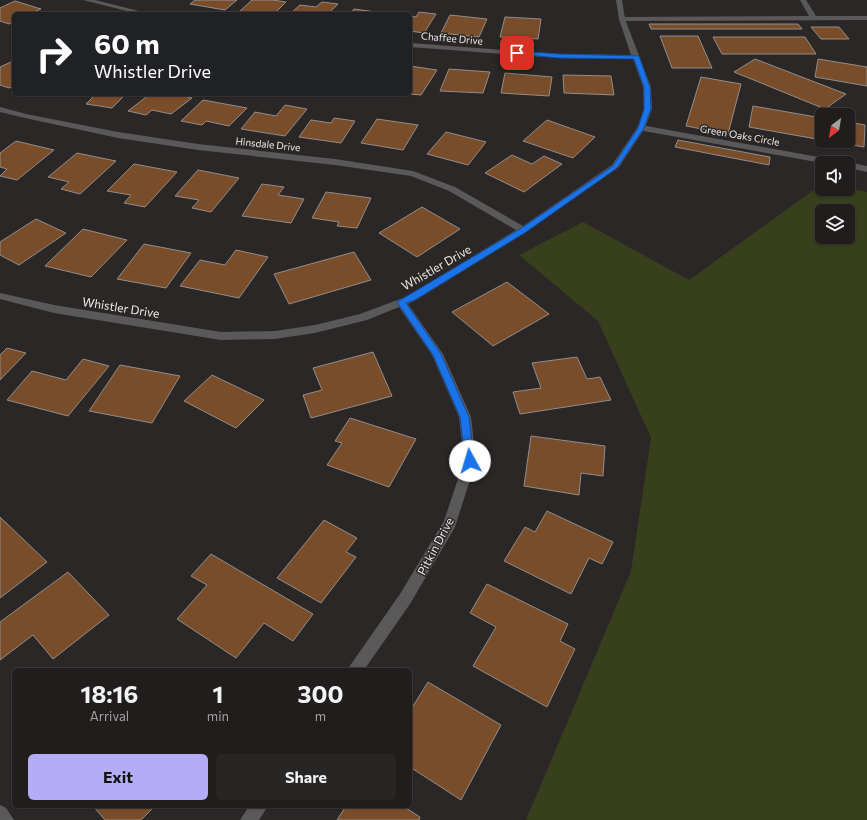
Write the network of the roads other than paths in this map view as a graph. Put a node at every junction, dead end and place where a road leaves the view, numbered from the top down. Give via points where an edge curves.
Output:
1 (86, 0) edge
2 (620, 0) edge
3 (803, 0) edge
4 (139, 12) edge
5 (867, 18) edge
6 (622, 19) junction
7 (814, 19) junction
8 (412, 45) edge
9 (637, 57) junction
10 (0, 109) edge
11 (641, 128) junction
12 (815, 159) edge
13 (855, 166) edge
14 (867, 169) edge
15 (523, 230) junction
16 (0, 296) edge
17 (401, 302) junction
18 (356, 668) edge
19 (258, 808) edge
20 (0, 814) edge
21 (4, 820) edge
22 (249, 820) edge

1 - 4 street
2 - 6 street, Whistler Drive
3 - 7 street
5 - 7 street
6 - 7 street
6 - 9 street, Whistler Drive
8 - 9 street, Chaffee Drive via 559,56
9 - 11 street, Whistler Drive via 647,87 648,109
10 - 15 street, Hinsdale Drive via 118,135 413,174 452,189
11 - 12 street, Green Oaks Circle
11 - 15 street, Whistler Drive via 615,167
13 - 14 street
15 - 17 street, Whistler Drive via 412,298
16 - 17 street, Whistler Drive via 54,309 221,336 275,335 315,329 363,317
17 - 18 street, Pitkin Drive via 437,354 465,417 470,461 450,523 405,599
19 - 22 street
20 - 21 street

